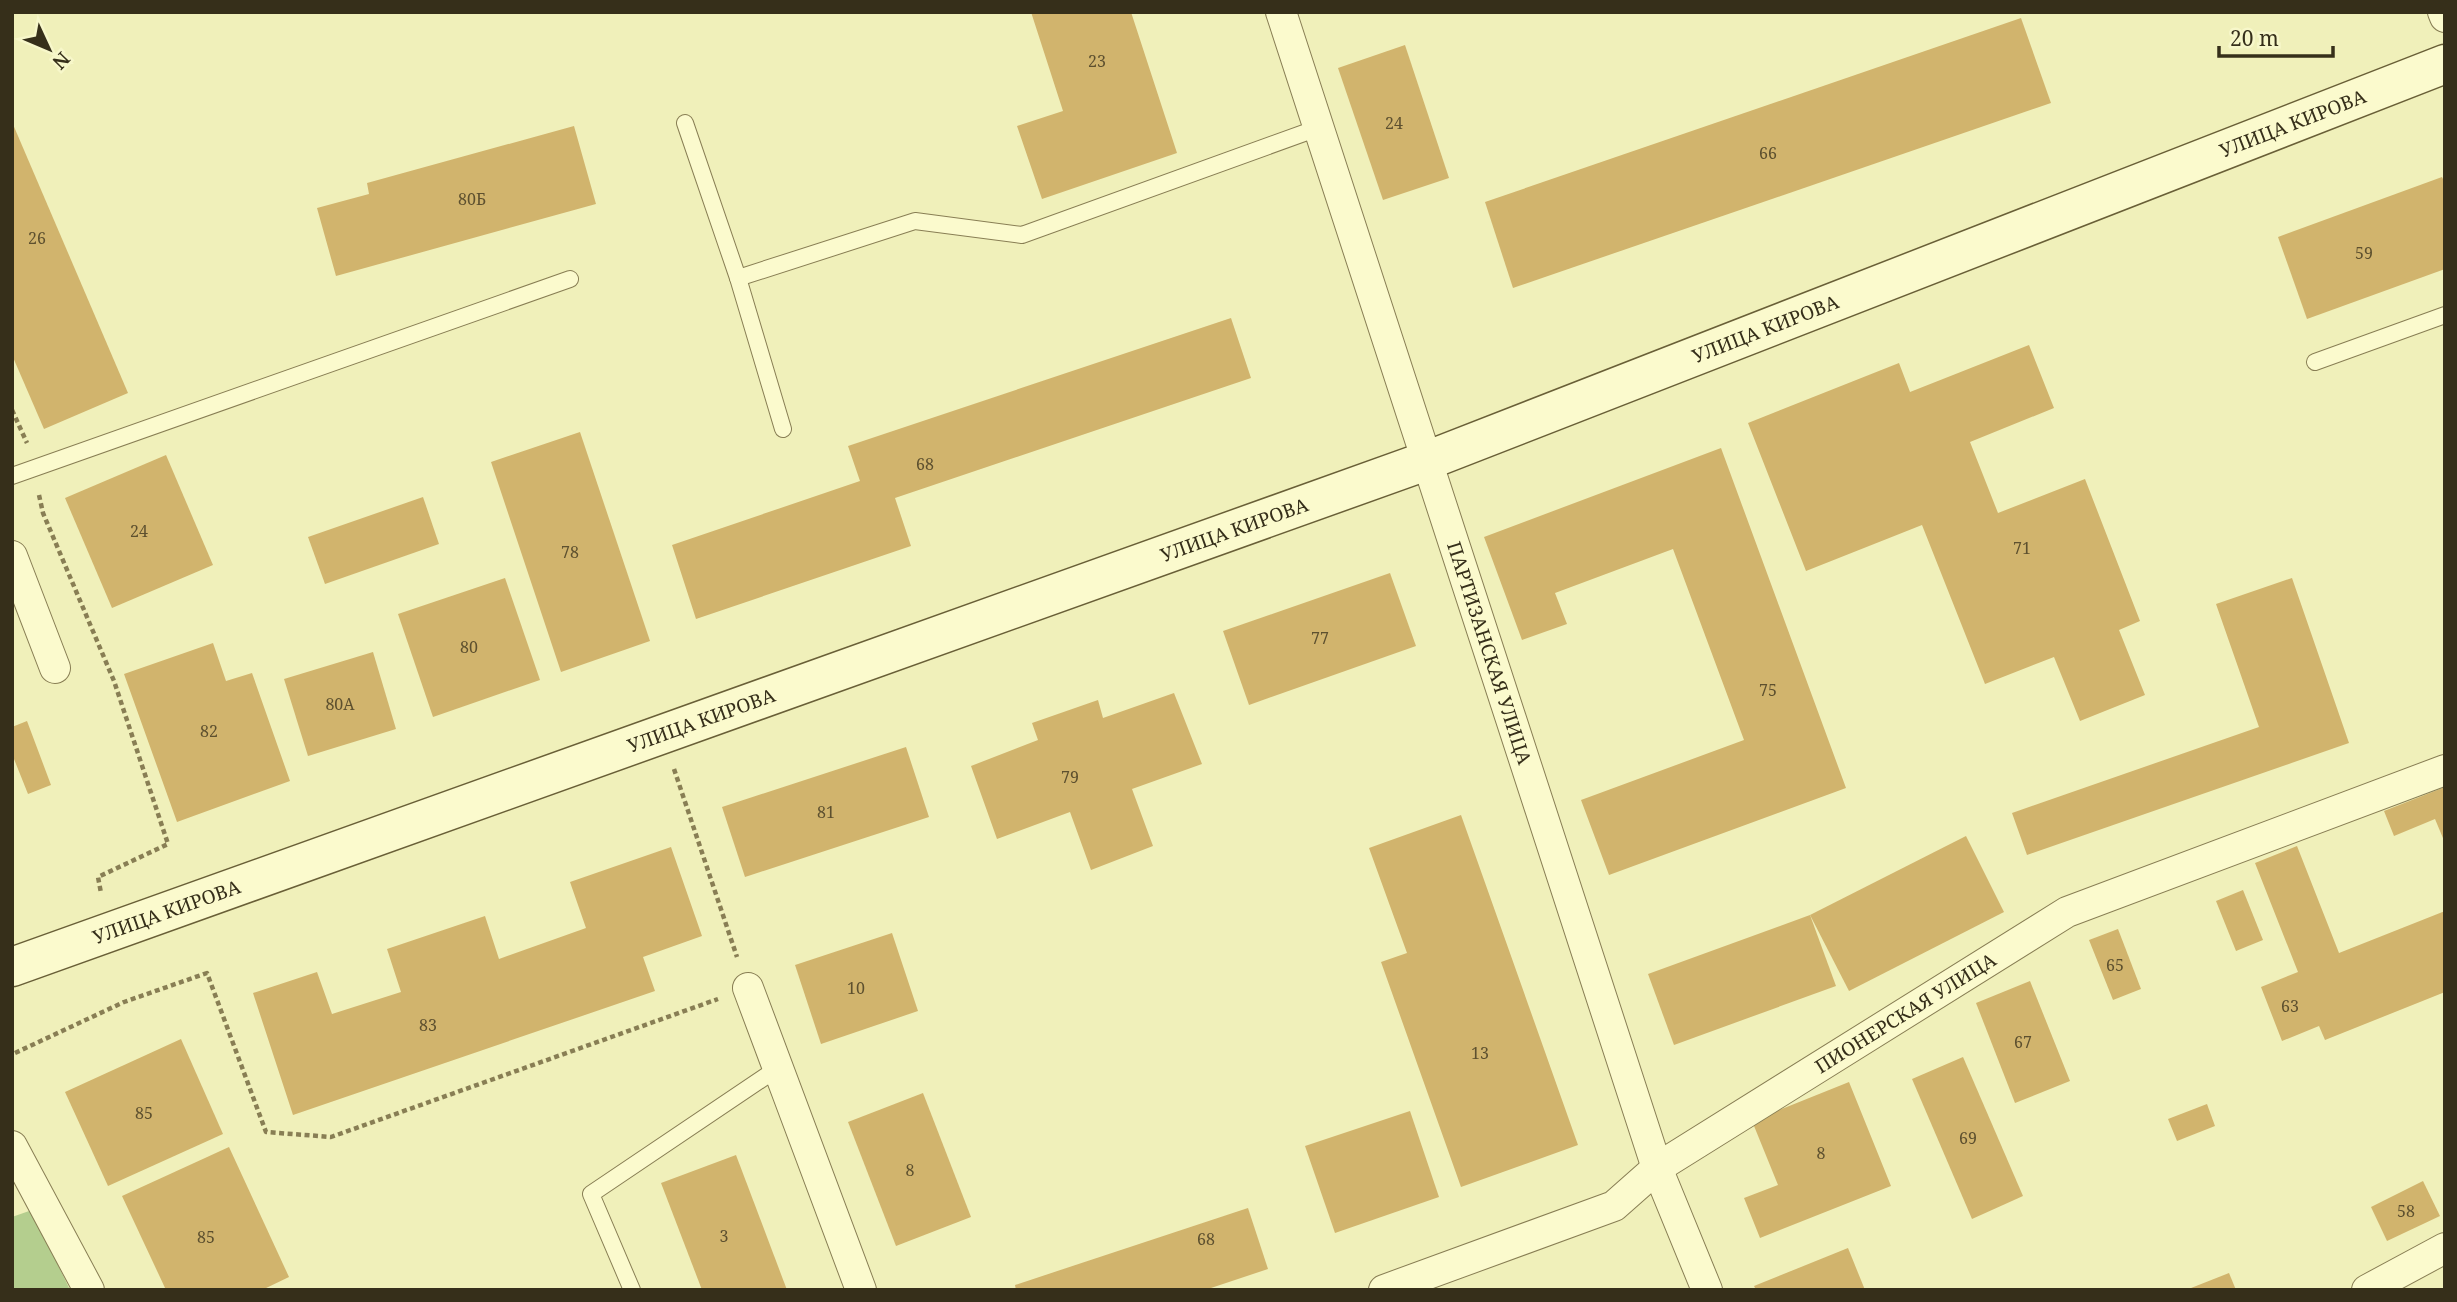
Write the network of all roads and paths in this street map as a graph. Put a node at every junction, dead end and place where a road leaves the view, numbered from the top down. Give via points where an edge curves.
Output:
1 (1281, 12) edge
2 (2445, 64) edge
3 (685, 123) dead end
4 (1318, 128) junction
5 (738, 278) junction
6 (570, 279) dead end
7 (2445, 315) edge
8 (2315, 362) dead end
9 (12, 410) edge
10 (783, 429) dead end
11 (1426, 461) junction
12 (34, 468) junction
13 (12, 476) edge
14 (12, 556) edge
15 (55, 668) dead end
16 (662, 733) junction
17 (2445, 770) edge
18 (101, 893) dead end
19 (12, 967) edge
20 (748, 988) junction
21 (15, 1053) dead end
22 (778, 1068) junction
23 (12, 1146) edge
24 (1657, 1168) junction
25 (2445, 1248) edge
26 (89, 1290) edge
27 (632, 1290) edge
28 (861, 1290) edge
29 (1384, 1290) edge
30 (1707, 1290) edge
31 (2368, 1290) edge

1 - 4 street, ПАРТИЗАНСКАЯ УЛИЦА
2 - 11 main road, УЛИЦА КИРОВА
3 - 5 lane
4 - 5 lane via 1022,235 915,221
4 - 11 street, ПАРТИЗАНСКАЯ УЛИЦА
5 - 10 lane
6 - 12 lane
7 - 8 lane
9 - 12 path
11 - 16 main road, УЛИЦА КИРОВА
11 - 24 street, ПАРТИЗАНСКАЯ УЛИЦА
12 - 13 lane
12 - 18 path via 43,513 114,681 168,844 98,877
14 - 15 street
16 - 19 main road, УЛИЦА КИРОВА
16 - 20 path
17 - 24 street, ПИОНЕРСКАЯ УЛИЦА via 2067,912
20 - 21 path via 331,1137 266,1132 207,973 124,1002
20 - 22 street
22 - 27 lane via 591,1194
22 - 28 street
23 - 26 street
24 - 29 street, ПИОНЕРСКАЯ УЛИЦА via 1614,1206
24 - 30 street, ПАРТИЗАНСКАЯ УЛИЦА
25 - 31 street

